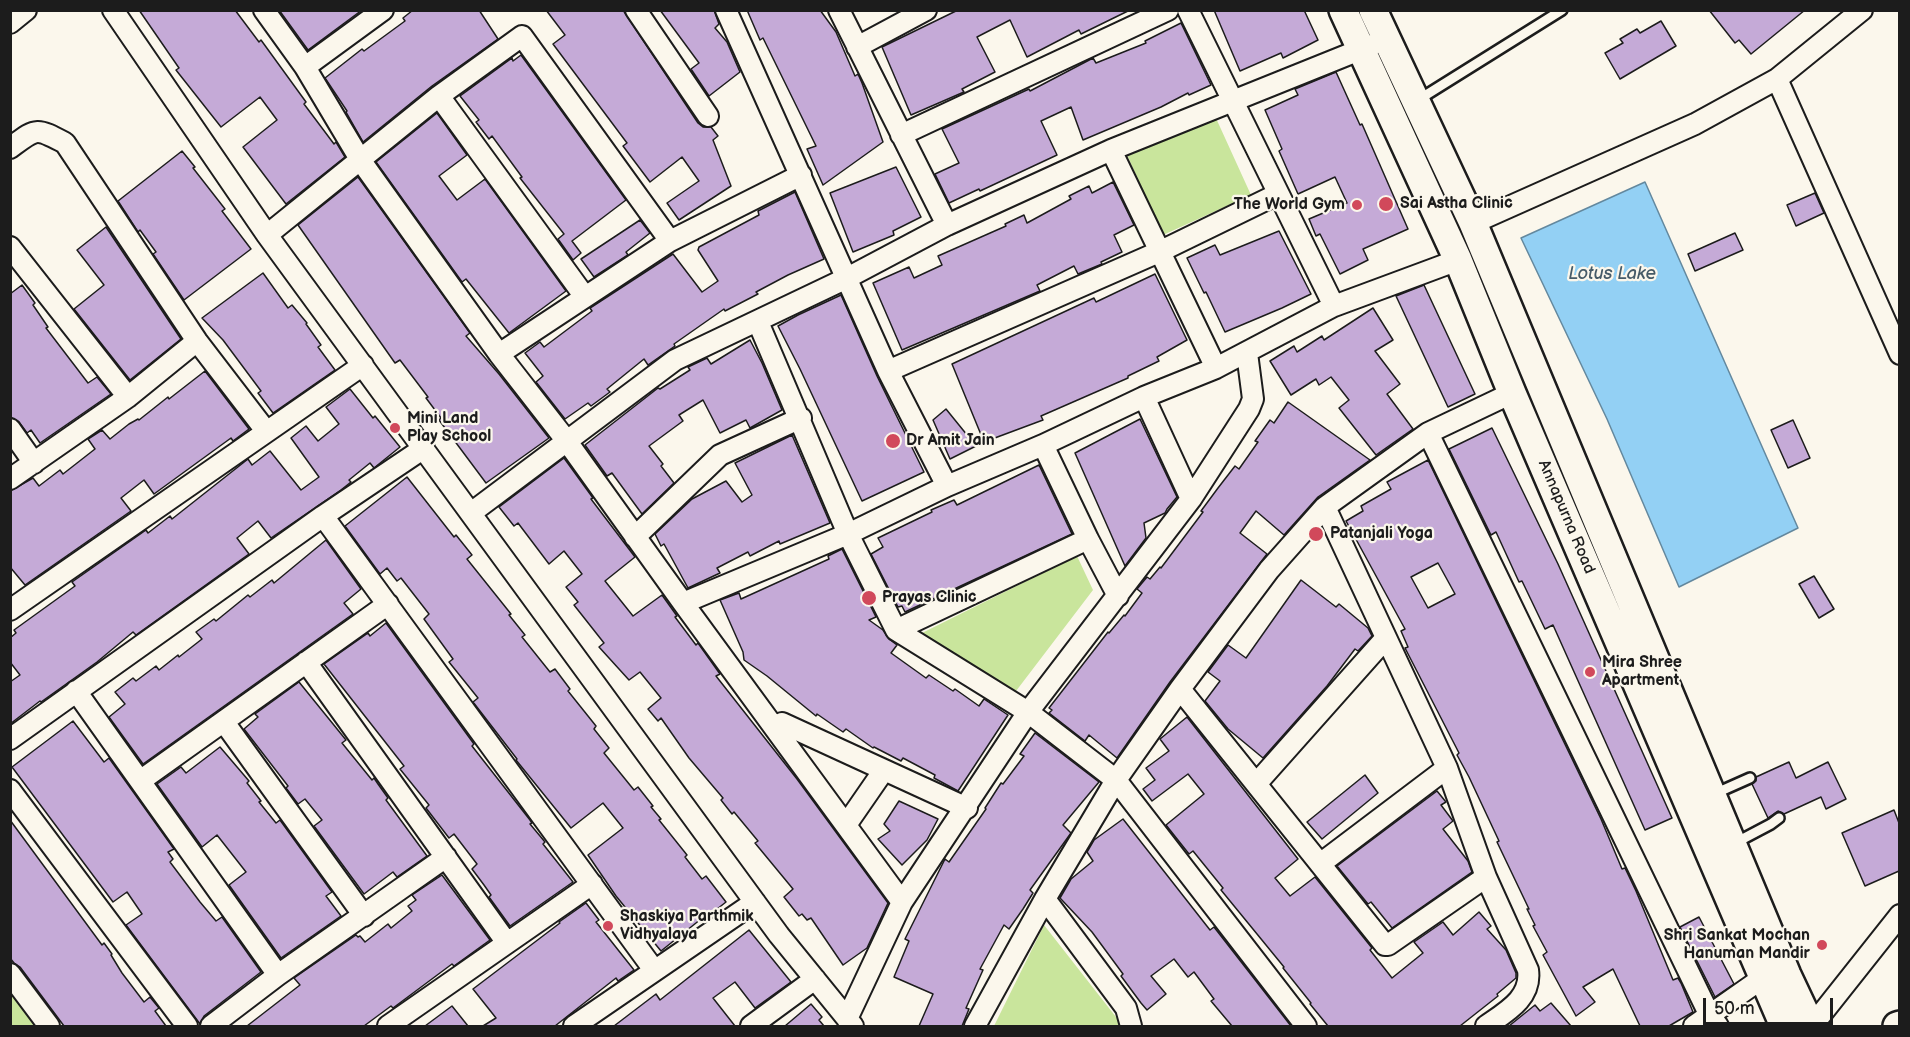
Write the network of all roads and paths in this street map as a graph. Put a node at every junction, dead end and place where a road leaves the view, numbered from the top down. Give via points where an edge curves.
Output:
1 (26, 10) edge
2 (113, 10) edge
3 (264, 10) edge
4 (383, 10) edge
5 (636, 10) edge
6 (726, 10) edge
7 (839, 10) edge
8 (926, 10) edge
9 (1167, 10) edge
10 (1188, 10) edge
11 (1343, 10) edge
12 (1373, 10) edge
13 (1562, 10) edge
14 (1862, 10) edge
15 (10, 23) edge
16 (1386, 39) junction
17 (857, 47) junction
18 (1361, 51) junction
19 (305, 67) junction
20 (1777, 79) junction
21 (439, 96) junction
22 (1233, 100) junction
23 (1416, 101) junction
24 (708, 116) dead end
25 (901, 135) junction
26 (10, 148) edge
27 (1111, 150) junction
28 (361, 161) junction
29 (801, 175) junction
30 (1278, 194) junction
31 (1473, 223) junction
32 (947, 225) junction
33 (267, 235) junction
34 (669, 241) junction
35 (10, 247) edge
36 (1161, 251) junction
37 (1458, 260) junction
38 (848, 278) junction
39 (585, 297) junction
40 (1334, 306) junction
41 (758, 322) junction
42 (197, 341) junction
43 (1247, 353) junction
44 (499, 354) junction
45 (1899, 354) edge
46 (363, 364) junction
47 (1216, 368) junction
48 (888, 371) junction
49 (1512, 393) junction
50 (128, 397) junction
51 (1144, 397) junction
52 (801, 418) junction
53 (10, 429) edge
54 (266, 430) junction
55 (1428, 433) junction
56 (566, 440) junction
57 (1043, 445) junction
58 (424, 448) junction
59 (34, 463) junction
60 (10, 479) edge
61 (947, 486) junction
62 (1191, 499) junction
63 (1325, 507) junction
64 (471, 513) junction
65 (323, 516) junction
66 (848, 534) junction
67 (635, 537) junction
68 (1088, 539) junction
69 (1118, 596) junction
70 (683, 603) junction
71 (388, 604) junction
72 (12, 605) edge
73 (896, 630) junction
74 (1385, 639) junction
75 (306, 662) junction
76 (1180, 689) junction
77 (76, 691) junction
78 (1028, 712) junction
79 (224, 722) junction
80 (775, 728) junction
81 (10, 739) edge
82 (1447, 768) junction
83 (884, 770) junction
84 (1750, 778) dead end
85 (1116, 780) junction
86 (140, 781) junction
87 (1256, 784) junction
88 (10, 790) edge
89 (1712, 795) junction
90 (967, 808) junction
91 (1779, 818) dead end
92 (846, 825) junction
93 (1733, 844) junction
94 (446, 857) junction
95 (1320, 864) junction
96 (1486, 877) junction
97 (592, 884) junction
98 (1045, 899) junction
99 (755, 902) junction
100 (903, 902) junction
101 (1899, 915) edge
102 (364, 916) junction
103 (507, 943) junction
104 (654, 970) junction
105 (10, 974) edge
106 (278, 975) junction
107 (1764, 977) junction
108 (815, 979) junction
109 (1714, 1020) edge
110 (850, 1023) edge
111 (49, 1026) edge
112 (187, 1026) edge
113 (211, 1026) edge
114 (388, 1026) edge
115 (574, 1026) edge
116 (751, 1026) edge
117 (975, 1026) edge
118 (1131, 1026) edge
119 (1306, 1026) edge
120 (1486, 1026) edge
121 (1694, 1026) edge
122 (1784, 1026) edge
123 (1812, 1026) edge

1 - 15 street
2 - 33 street
3 - 19 street
4 - 19 street
5 - 24 street
6 - 29 street
7 - 17 street
8 - 17 street
9 - 25 street
10 - 22 street
11 - 18 main road, Annapurna Road
12 - 16 main road, Annapurna Road
13 - 23 lane
14 - 20 street
16 - 18 street
16 - 23 main road, Annapurna Road
17 - 25 street
18 - 22 street
18 - 37 main road, Annapurna Road
19 - 28 street
20 - 31 street via 1695,124
20 - 45 street
21 - 28 street
21 - 34 street via 522,36
21 - 39 street
22 - 27 street
22 - 30 street
23 - 31 main road, Annapurna Road
25 - 32 street
26 - 42 street via 33,132 42,131 65,143
27 - 32 street
27 - 36 street
28 - 33 street
28 - 44 street
29 - 34 street
29 - 38 street
30 - 36 street
30 - 40 street
31 - 89 main road, Annapurna Road
32 - 38 street
33 - 46 street
34 - 39 street
35 - 50 street
36 - 47 street
36 - 48 street
37 - 40 street
37 - 49 main road, Annapurna Road
38 - 41 street
38 - 48 street
39 - 44 street
40 - 43 street
41 - 52 street
41 - 56 street via 675,360
42 - 50 street
42 - 54 street
43 - 47 street
43 - 62 street via 1253,399 1250,409
44 - 56 street
46 - 54 street
46 - 58 street
47 - 51 street
48 - 61 street
49 - 55 street
49 - 107 main road, Annapurna Road
50 - 59 street
51 - 57 street
51 - 62 street
52 - 66 street
52 - 67 street via 720,455
53 - 59 street
54 - 72 street
55 - 63 street
55 - 109 street
56 - 64 street
56 - 67 street
57 - 61 street
57 - 68 street
58 - 64 street
58 - 65 street
59 - 60 street
61 - 66 street
62 - 69 street
63 - 74 street
63 - 76 street via 1269,570
64 - 99 street
65 - 71 street
65 - 77 street
66 - 70 street
66 - 73 street
67 - 70 street
68 - 69 street
68 - 73 street
69 - 78 street
70 - 80 street
71 - 75 street
71 - 97 street
73 - 78 street
74 - 82 street
74 - 87 street
75 - 79 street
75 - 94 street
76 - 85 street
76 - 87 street
77 - 81 street
77 - 86 street
78 - 85 street
78 - 90 street
79 - 86 street
79 - 102 street
80 - 83 street via 782,723
80 - 92 street
82 - 95 street
82 - 96 street
83 - 90 street
83 - 92 street
84 - 89 lane
85 - 98 street
85 - 119 street
86 - 106 street
87 - 95 street
88 - 112 street
89 - 93 main road, Annapurna Road
90 - 100 street
91 - 93 lane
92 - 100 street
93 - 123 main road, Annapurna Road
94 - 102 street
94 - 103 street
95 - 96 street via 1385,945
96 - 120 street via 1529,980 1516,1004
97 - 103 street
97 - 104 street
98 - 117 street
98 - 118 street via 1126,1008
99 - 104 street
99 - 108 street
100 - 110 street
101 - 123 street
102 - 106 street
103 - 114 street
104 - 115 street
105 - 111 street
106 - 113 street
107 - 109 street
107 - 122 main road, Annapurna Road
108 - 110 street
108 - 116 street
109 - 121 street

